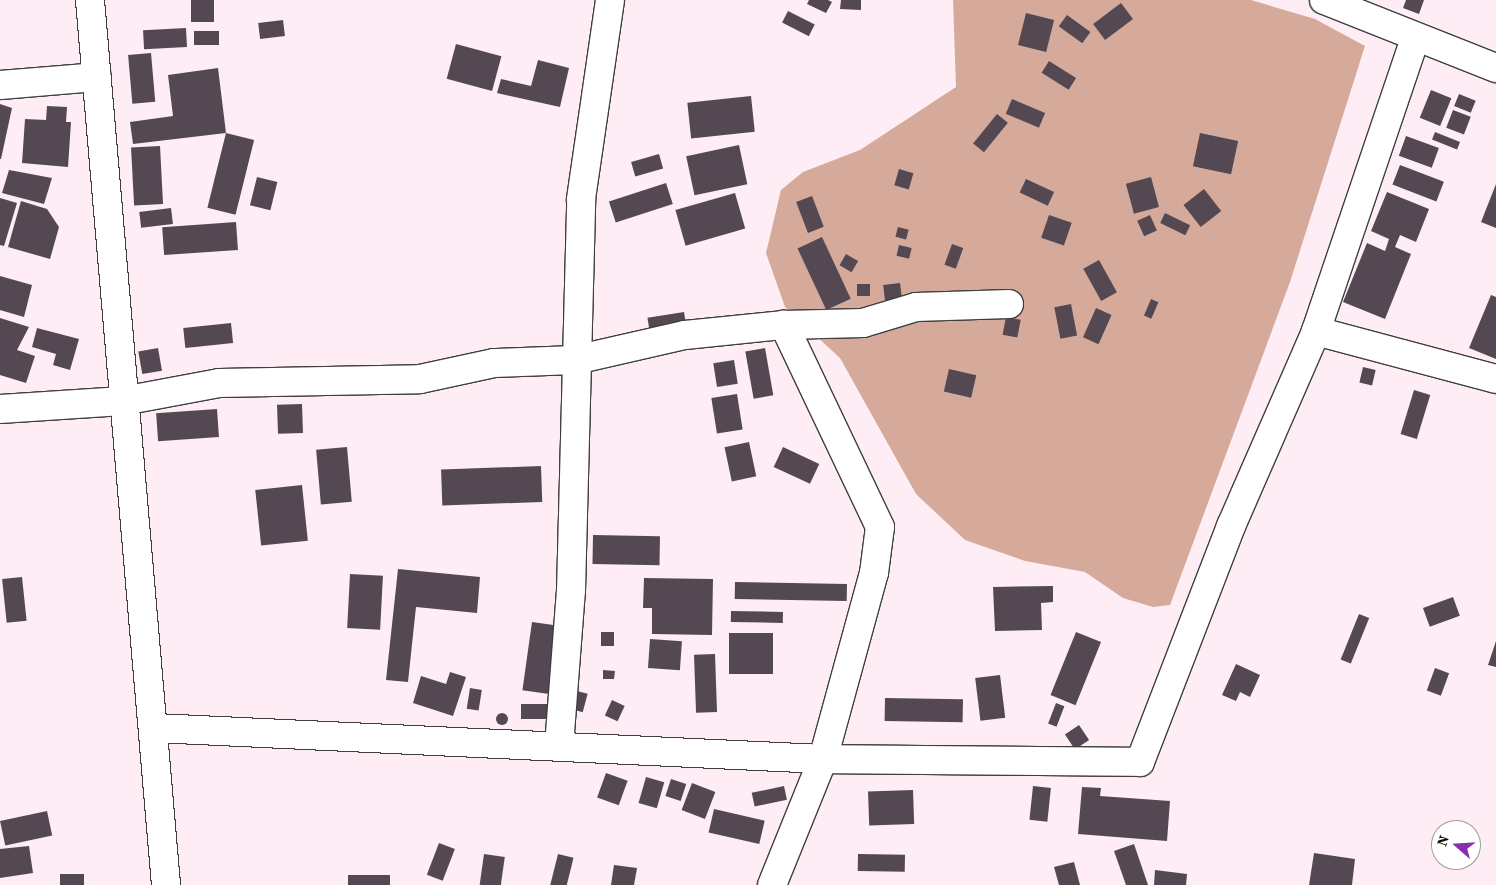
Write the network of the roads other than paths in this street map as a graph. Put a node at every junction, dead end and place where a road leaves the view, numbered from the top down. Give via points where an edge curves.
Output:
1 (90, 0) edge
2 (610, 0) edge
3 (1324, 0) edge
4 (1415, 38) junction
5 (1496, 68) edge
6 (97, 77) junction
7 (0, 84) edge
8 (1009, 304) dead end
9 (784, 325) junction
10 (1316, 330) junction
11 (575, 360) junction
12 (1496, 379) edge
13 (124, 401) junction
14 (0, 409) edge
15 (155, 728) junction
16 (559, 746) junction
17 (823, 759) junction
18 (166, 885) edge
19 (772, 885) edge

1 - 6 street
2 - 11 street via 581,199
3 - 4 street
4 - 5 street
4 - 10 street
6 - 7 street
6 - 13 street
8 - 9 street via 916,307 863,323
9 - 11 street via 684,335
9 - 17 street via 880,528 874,573
10 - 12 street
10 - 17 street via 1231,526 1140,762
11 - 13 street via 494,363 420,380 219,383
11 - 16 street via 571,590
13 - 14 street
13 - 15 street
15 - 16 street
15 - 18 street
16 - 17 street
17 - 19 street

